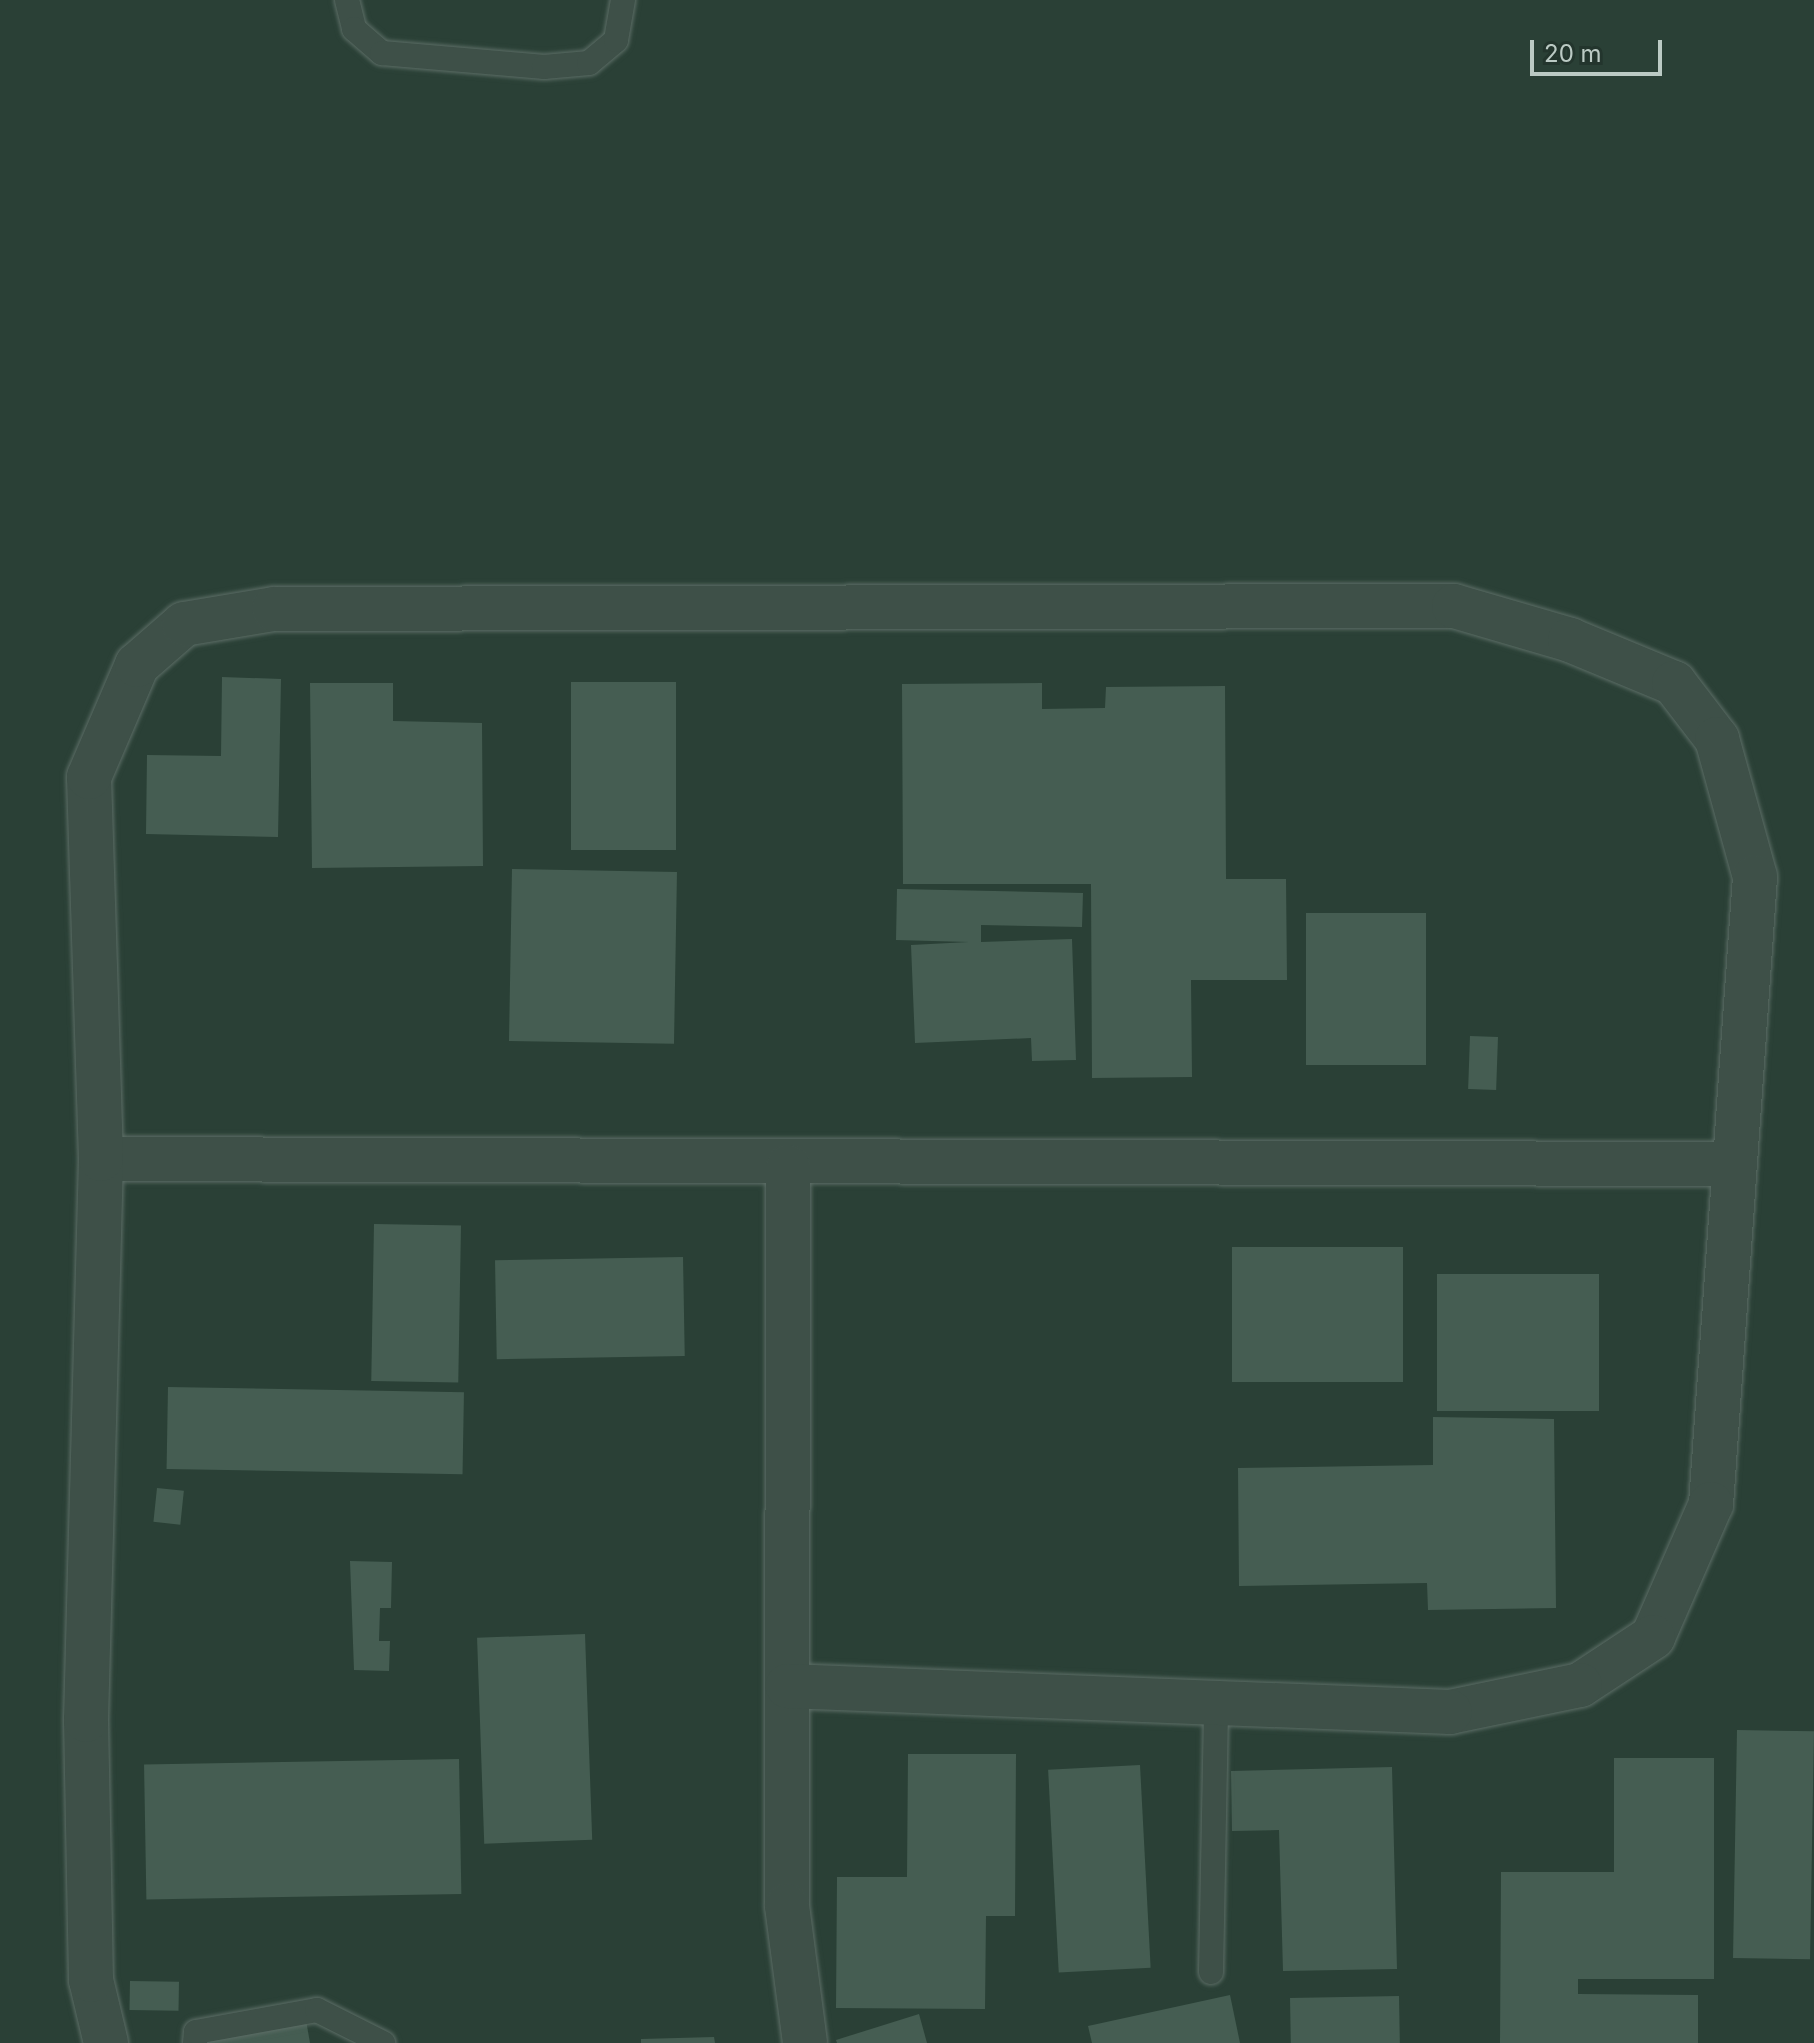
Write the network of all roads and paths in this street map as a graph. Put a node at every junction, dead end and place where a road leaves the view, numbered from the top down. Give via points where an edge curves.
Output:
1 (347, 0) edge
2 (623, 0) edge
3 (101, 1159) junction
4 (1732, 1164) junction
5 (788, 1167) junction
6 (788, 1686) junction
7 (1216, 1703) junction
8 (1211, 1972) dead end
9 (106, 2043) edge
10 (195, 2043) edge
11 (383, 2043) edge
12 (805, 2043) edge

1 - 2 lane via 354,29 382,53 544,67 589,63 616,40
3 - 4 street via 89,777 137,665 184,624 274,609 1454,606 1570,640 1674,683 1717,739 1755,877
3 - 5 street
3 - 9 street via 86,1720 91,1980
4 - 5 street
4 - 7 street via 1711,1504 1653,1637 1580,1685 1450,1712
5 - 6 street
6 - 7 street
6 - 12 street via 787,1906
7 - 8 lane
10 - 11 lane via 196,2032 317,2010

